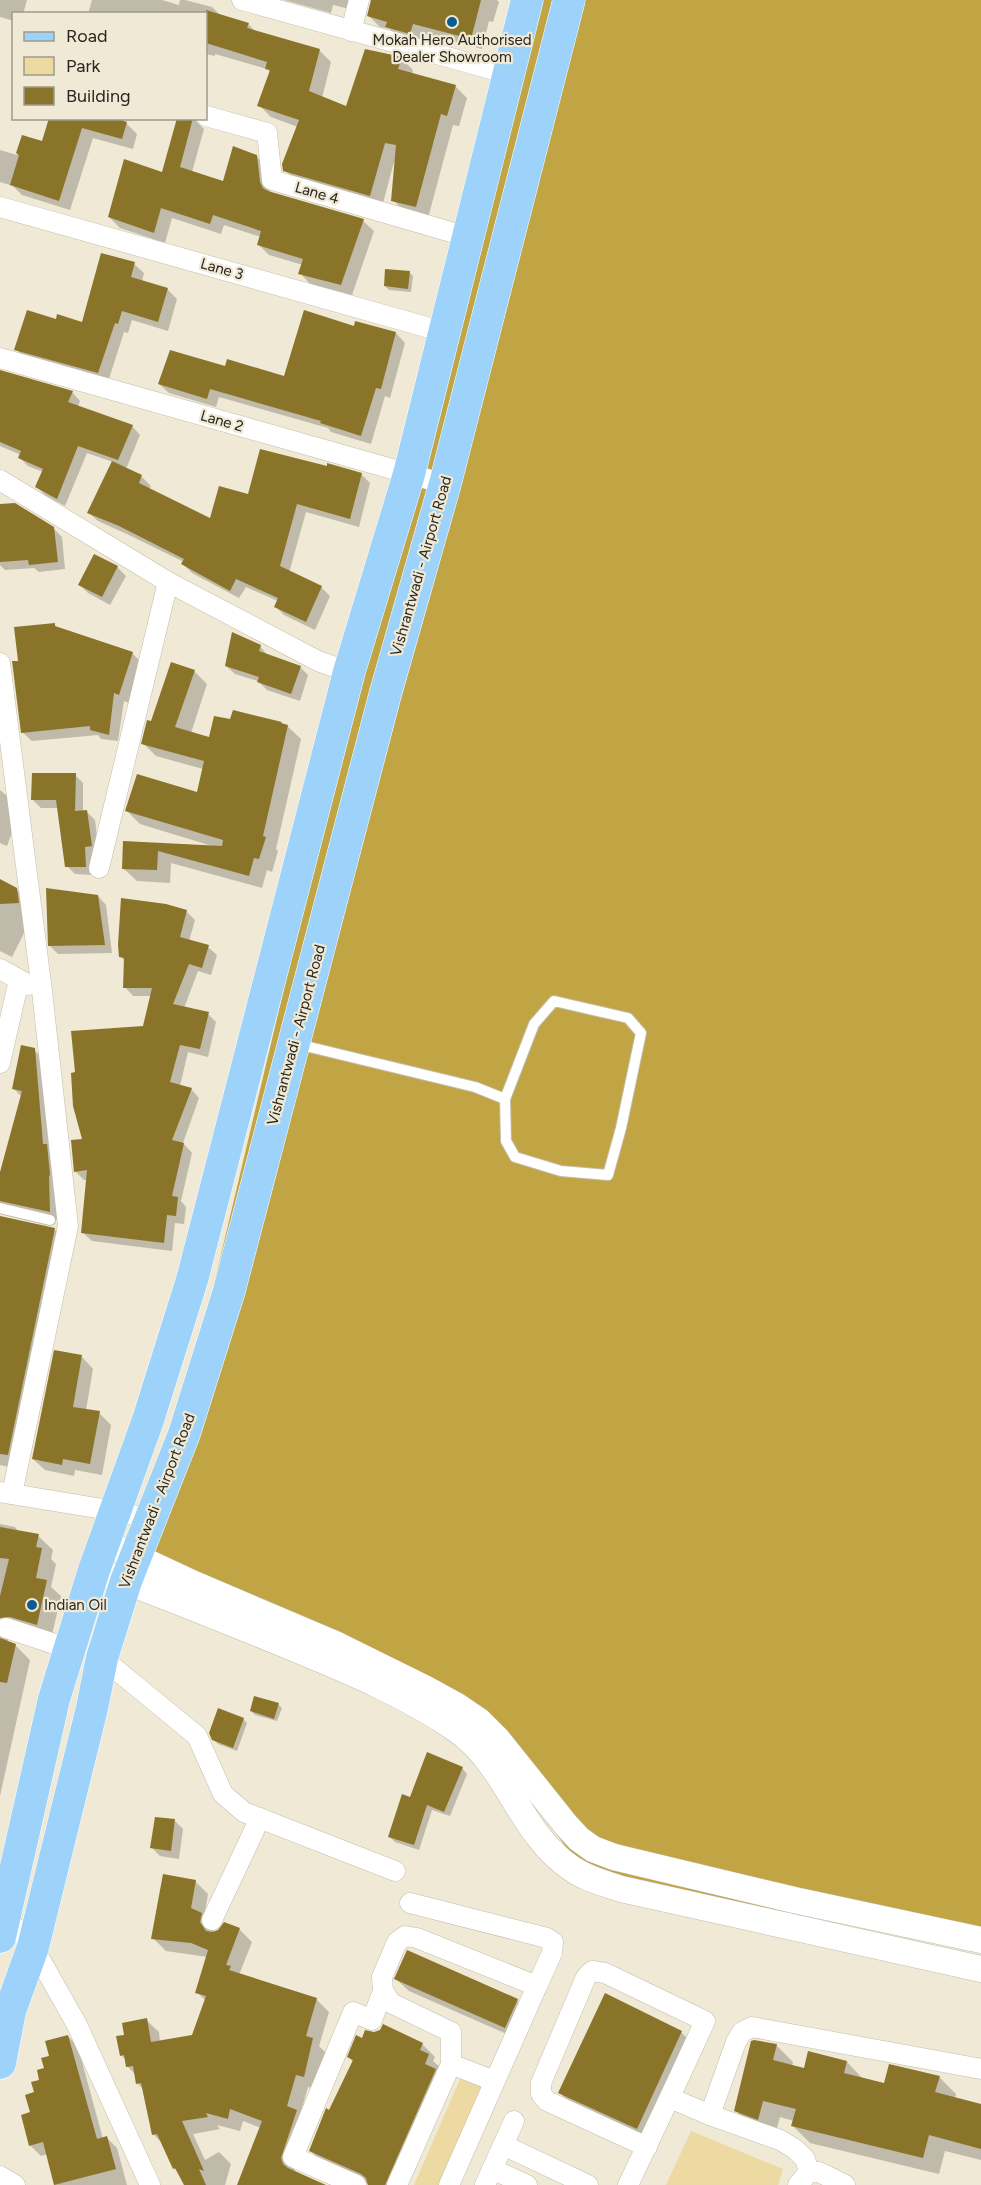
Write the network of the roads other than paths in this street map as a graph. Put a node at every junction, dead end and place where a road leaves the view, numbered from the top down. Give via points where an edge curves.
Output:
1 (242, 0) edge
2 (359, 0) edge
3 (528, 0) edge
4 (569, 0) edge
5 (351, 31) junction
6 (509, 74) junction
7 (207, 116) edge
8 (0, 207) edge
9 (468, 237) junction
10 (444, 332) junction
11 (0, 358) edge
12 (409, 474) junction
13 (0, 480) edge
14 (445, 484) junction
15 (168, 582) junction
16 (0, 663) edge
17 (349, 672) junction
18 (7, 771) edge
19 (99, 868) dead end
20 (0, 969) edge
21 (19, 980) junction
22 (42, 991) junction
23 (294, 1043) junction
24 (0, 1063) edge
25 (505, 1099) junction
26 (0, 1208) edge
27 (50, 1220) dead end
28 (6, 1493) edge
29 (115, 1511) junction
30 (151, 1519) junction
31 (99, 1556) junction
32 (131, 1568) junction
33 (6, 1628) dead end
34 (70, 1649) junction
35 (102, 1658) junction
36 (260, 1818) junction
37 (395, 1870) dead end
38 (410, 1903) dead end
39 (212, 1920) dead end
40 (2, 1922) edge
41 (981, 1940) edge
42 (33, 1947) junction
43 (981, 1968) edge
44 (537, 1986) junction
45 (383, 1991) junction
46 (0, 2063) edge
47 (452, 2064) junction
48 (981, 2068) edge
49 (494, 2081) junction
50 (670, 2098) junction
51 (710, 2115) junction
52 (514, 2121) dead end
53 (503, 2145) junction
54 (647, 2147) junction
55 (0, 2176) edge
56 (488, 2177) edge
57 (804, 2179) edge
58 (15, 2185) edge
59 (150, 2185) edge
60 (356, 2185) edge
61 (397, 2185) edge
62 (449, 2185) edge
63 (527, 2185) edge
64 (588, 2185) edge
65 (628, 2185) edge
66 (845, 2185) edge

1 - 5 street
2 - 5 street
3 - 6 main road
4 - 14 main road, Vishrantwadi - Airport Road
5 - 6 street
6 - 9 main road
7 - 9 street, Lane 4 via 267,134 272,180
8 - 10 street, Lane 3
9 - 10 main road
10 - 12 main road
11 - 12 street, Lane 2
12 - 14 street, Lane 2
12 - 17 main road
13 - 15 street
14 - 23 main road, Vishrantwadi - Airport Road
15 - 17 street via 318,661
15 - 19 street
16 - 18 street
17 - 29 main road via 192,1280
18 - 22 street
20 - 21 street
21 - 22 street
21 - 24 street
22 - 28 street via 68,1226
23 - 25 lane via 475,1087
23 - 30 main road, Vishrantwadi - Airport Road via 229,1291 184,1434
25 - 25 lane via 506,1141 515,1157 561,1171 608,1175 641,1033 628,1018 554,1001 534,1024
26 - 27 lane
28 - 29 street
29 - 30 street
29 - 31 main road
30 - 32 main road, Vishrantwadi - Airport Road
31 - 32 street
31 - 34 main road
32 - 35 main road, Vishrantwadi - Airport Road
32 - 41 street via 194,1584 335,1644 457,1706 498,1740 566,1825 593,1849 794,1900
32 - 43 street via 411,1700 448,1724 474,1743 491,1764 548,1848 589,1879
33 - 34 street
34 - 40 main road via 54,1699
35 - 36 street via 197,1736 223,1794 244,1812
35 - 42 main road, Vishrantwadi - Airport Road
36 - 37 street
36 - 39 street
38 - 44 street via 547,1938 553,1942 552,1953
40 - 42 street
42 - 46 main road, Vishrantwadi - Airport Road via 10,2012
42 - 59 street via 77,2025
44 - 45 street via 405,1936 397,1942 382,1977
44 - 49 street
45 - 47 street via 391,2003 451,2032
45 - 60 street via 372,2020 353,2012 293,2157
47 - 49 street
47 - 61 street
48 - 51 street via 752,2027 742,2032 736,2042
49 - 62 street
50 - 51 street
50 - 54 street
50 - 54 street via 705,2021 605,1973 592,1971 541,2083 541,2094 547,2101
51 - 57 street via 795,2149 805,2159
52 - 53 street
53 - 56 street
53 - 64 street
54 - 65 street
55 - 58 street
56 - 63 street
57 - 66 street via 819,2172

